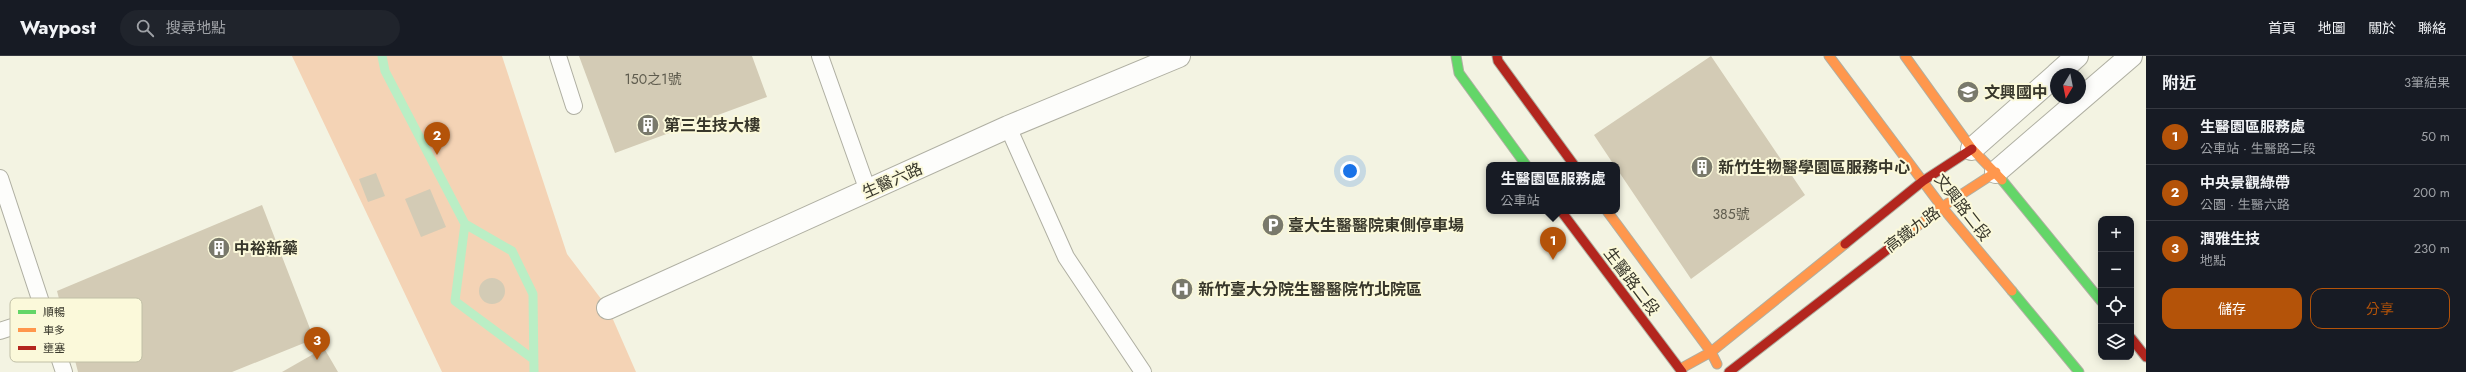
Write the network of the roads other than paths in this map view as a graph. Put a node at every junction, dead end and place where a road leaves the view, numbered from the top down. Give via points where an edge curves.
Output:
1 (558, 56) edge
2 (820, 56) edge
3 (1179, 56) edge
4 (1456, 56) edge
5 (1497, 56) edge
6 (1829, 56) edge
7 (1905, 56) edge
8 (2077, 56) edge
9 (2131, 56) edge
10 (2063, 68) edge
11 (2050, 79) edge
12 (574, 106) dead end
13 (1008, 127) junction
14 (1972, 149) junction
15 (1524, 162) edge
16 (1572, 162) edge
17 (1996, 172) junction
18 (0, 178) edge
19 (1923, 181) junction
20 (868, 190) junction
21 (1942, 207) junction
22 (1563, 214) edge
23 (1609, 214) edge
24 (2098, 297) edge
25 (40, 298) edge
26 (608, 308) dead end
27 (10, 328) edge
28 (0, 331) edge
29 (2134, 342) edge
30 (1711, 352) junction
31 (2146, 356) edge
32 (61, 362) edge
33 (1681, 371) edge
34 (64, 372) edge
35 (1143, 372) edge
36 (1721, 372) edge
37 (1729, 372) edge
38 (2079, 372) edge

1 - 12 lane
2 - 20 lane
3 - 13 street, 生醫六路
4 - 15 street via 1460,73
5 - 16 street via 1498,61
6 - 19 street, 文興路二段
7 - 14 street
8 - 10 street, 高鐵九路
9 - 17 street, 高鐵九路
11 - 14 street, 高鐵九路
13 - 20 street, 生醫六路
13 - 35 lane via 1066,257
14 - 17 street
14 - 19 street, 高鐵九路
17 - 21 street, 高鐵九路
17 - 24 street
18 - 25 lane
19 - 21 street, 文興路二段
19 - 30 street, 高鐵九路
20 - 26 street, 生醫六路
21 - 37 street, 高鐵九路
21 - 38 street, 文興路二段
22 - 33 street, 生醫路二段
23 - 30 street, 生醫路二段
27 - 28 lane
29 - 31 street
30 - 33 street, 高鐵九路
30 - 36 street, 生醫路二段
32 - 34 lane

